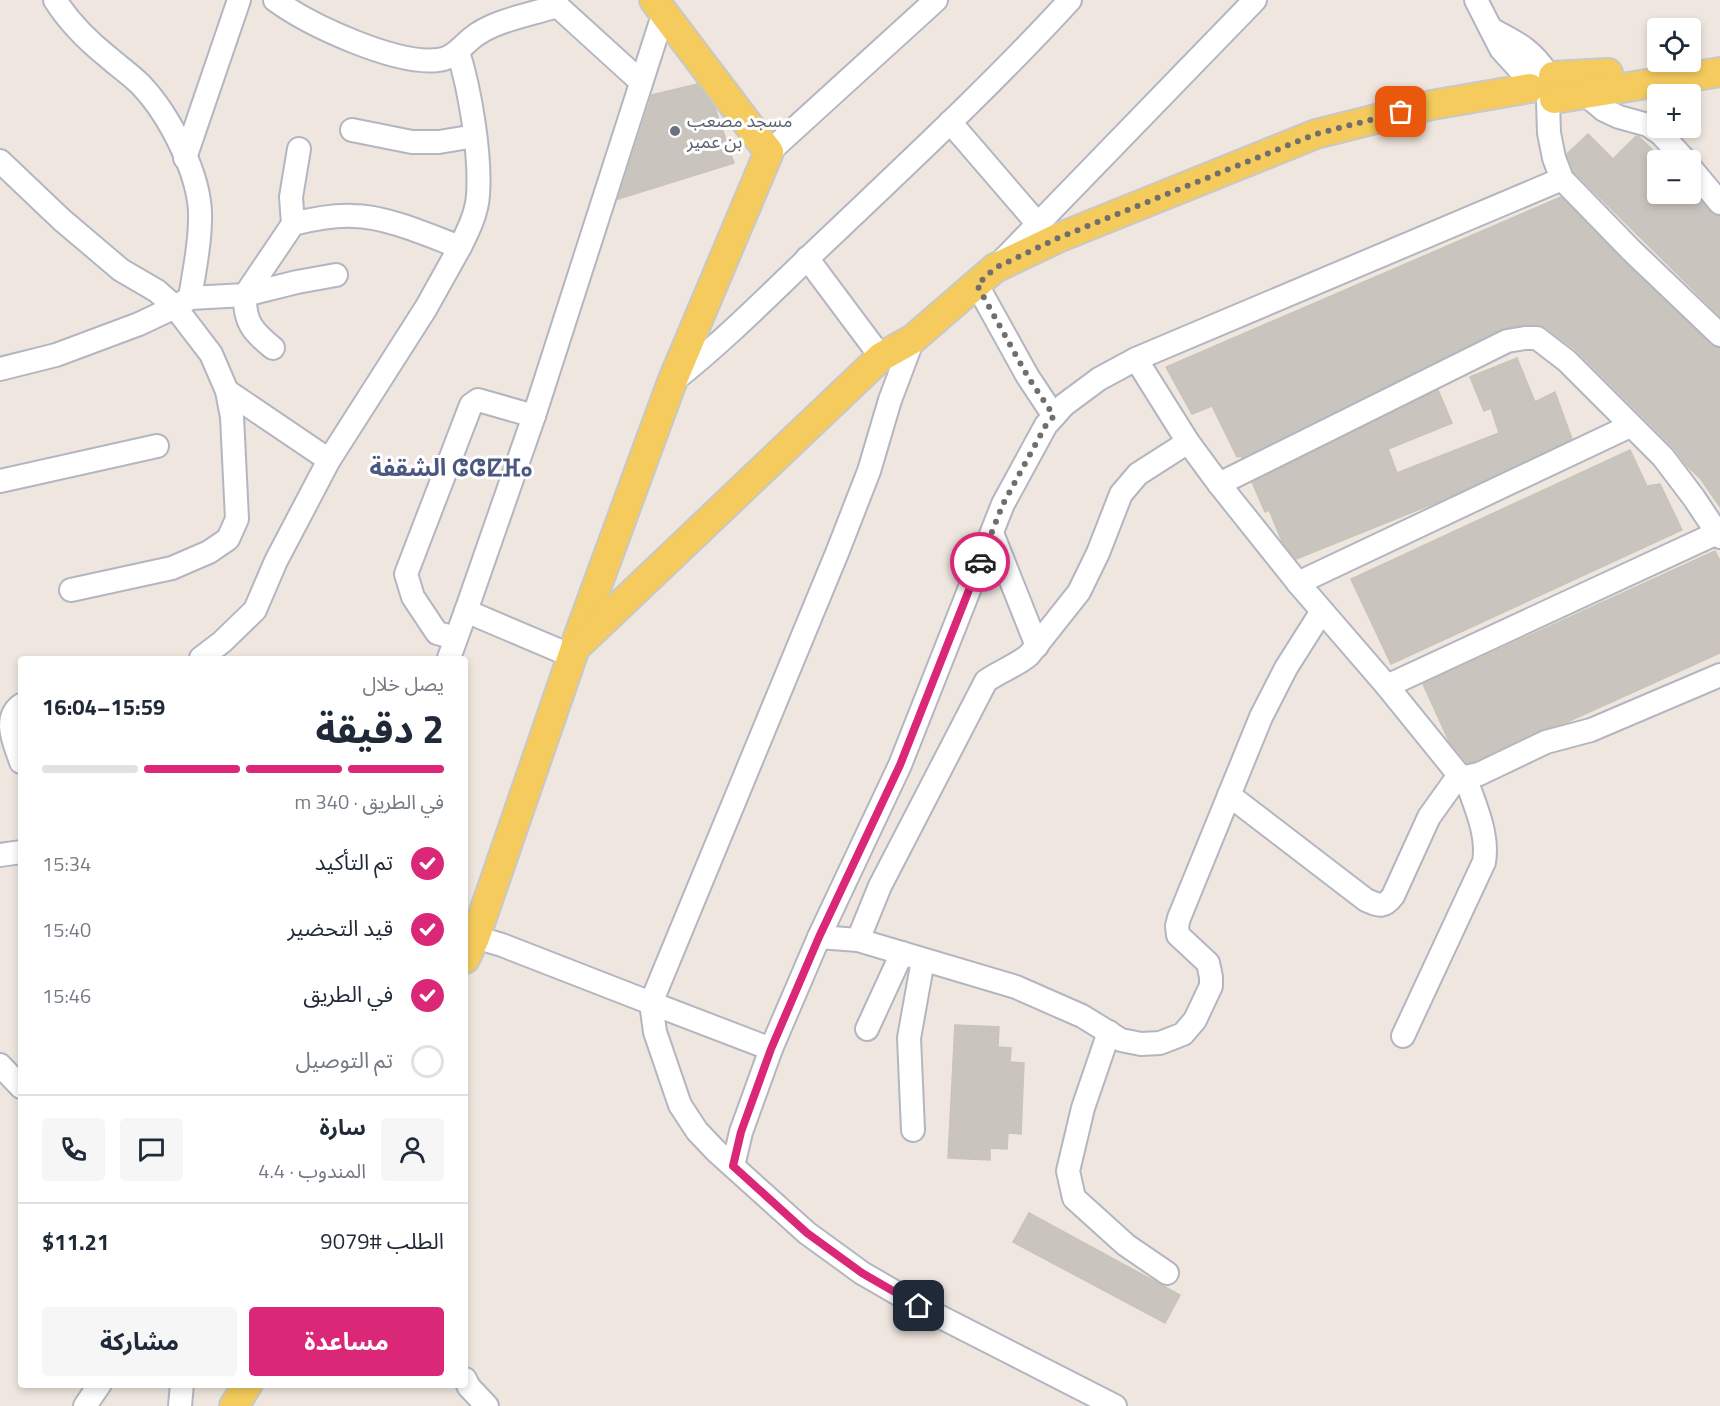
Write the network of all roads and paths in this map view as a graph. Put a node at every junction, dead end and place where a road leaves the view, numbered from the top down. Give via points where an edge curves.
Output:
1 (55, 0) edge
2 (239, 0) edge
3 (275, 0) edge
4 (936, 0) edge
5 (1070, 0) edge
6 (1255, 0) edge
7 (1476, 0) edge
8 (554, 3) edge
9 (659, 6) edge
10 (458, 52) junction
11 (1720, 58) edge
12 (1720, 72) edge
13 (640, 81) junction
14 (1544, 87) junction
15 (1585, 94) junction
16 (950, 122) junction
17 (352, 130) dead end
18 (475, 136) junction
19 (299, 149) dead end
20 (1676, 150) edge
21 (769, 152) junction
22 (185, 158) junction
23 (0, 161) edge
24 (1701, 178) edge
25 (1562, 179) junction
26 (1701, 180) edge
27 (1720, 193) edge
28 (1720, 203) edge
29 (1037, 223) junction
30 (293, 224) junction
31 (460, 247) junction
32 (807, 258) junction
33 (336, 275) dead end
34 (986, 277) junction
35 (245, 295) junction
36 (182, 302) junction
37 (1720, 335) edge
38 (913, 339) junction
39 (273, 348) dead end
40 (881, 357) junction
41 (1136, 359) junction
42 (0, 369) edge
43 (672, 382) junction
44 (226, 391) junction
45 (534, 416) junction
46 (1054, 416) junction
47 (1630, 426) junction
48 (1188, 442) junction
49 (157, 446) dead end
50 (329, 460) junction
51 (0, 481) edge
52 (1220, 484) junction
53 (992, 533) junction
54 (1719, 535) edge
55 (1298, 583) junction
56 (71, 590) dead end
57 (466, 611) junction
58 (1322, 611) junction
59 (1037, 646) junction
60 (452, 648) edge
61 (573, 652) junction
62 (204, 656) edge
63 (1720, 675) edge
64 (1387, 686) junction
65 (18, 708) edge
66 (18, 751) edge
67 (1462, 776) junction
68 (1229, 795) junction
69 (18, 852) edge
70 (0, 855) edge
71 (819, 937) junction
72 (858, 940) junction
73 (468, 944) edge
74 (913, 957) junction
75 (651, 1003) junction
76 (867, 1029) dead end
77 (1108, 1032) junction
78 (1403, 1036) dead end
79 (771, 1049) junction
80 (0, 1065) edge
81 (18, 1084) edge
82 (913, 1130) dead end
83 (733, 1166) junction
84 (1167, 1273) dead end
85 (468, 1385) edge
86 (97, 1388) edge
87 (182, 1388) edge
88 (245, 1388) edge
89 (85, 1406) edge
90 (180, 1406) edge
91 (234, 1406) edge
92 (488, 1406) edge
93 (1115, 1406) edge

1 - 22 street via 67,19 139,82 171,129
2 - 22 street
3 - 10 street via 322,29 369,47 439,61
4 - 21 street
5 - 16 street
6 - 29 street
7 - 14 street via 1508,59
8 - 10 street via 487,27
8 - 13 street
9 - 13 street
9 - 21 main road
10 - 18 street
11 - 14 main road
12 - 15 main road
13 - 45 street
14 - 15 main road
14 - 25 street via 1554,158
14 - 34 main road via 1432,105 1316,134 1058,238
15 - 20 street via 1604,110 1648,125
16 - 29 street
16 - 32 street
17 - 18 street via 412,142
18 - 31 street via 478,196
19 - 30 street via 291,197
21 - 43 main road
22 - 36 street via 201,218
23 - 36 street via 122,270
24 - 27 street
25 - 37 street
25 - 41 street
26 - 28 street
29 - 34 street
30 - 31 street via 355,216 402,225
30 - 35 street
31 - 50 street
32 - 40 street
32 - 43 street via 732,331
33 - 35 street
34 - 38 main road
34 - 46 street via 1028,377
35 - 36 street
35 - 39 street via 250,324
36 - 42 street via 139,324 56,355
36 - 44 street
38 - 40 main road
38 - 75 street via 837,553
40 - 61 main road
41 - 46 street via 1098,379
41 - 48 street
43 - 61 main road
44 - 50 street
44 - 56 street via 232,417 237,519 228,539 210,552 172,568
45 - 57 street
45 - 60 street via 478,400 471,405 406,574 413,597
46 - 53 street via 1003,504
47 - 52 street via 1554,351 1537,338 1525,338 1507,341
47 - 54 street via 1663,457
47 - 55 street
48 - 52 street
48 - 59 street via 1138,474 1121,494 1088,576
49 - 51 street
50 - 62 street via 255,610
52 - 55 street
53 - 59 street
53 - 71 street via 900,765
54 - 64 street
55 - 58 street
57 - 60 street
57 - 61 street
58 - 64 street
58 - 68 street via 1261,717
59 - 72 street via 1020,662 986,681 979,692 880,886
61 - 73 main road
63 - 67 street via 1590,730 1546,742 1479,774
64 - 67 street
65 - 66 street via 10,723
67 - 68 street via 1429,817 1393,896 1387,905 1380,906 1366,900
67 - 78 street via 1484,835 1484,862
68 - 77 street via 1177,926 1178,935 1208,963 1211,976 1211,986 1195,1020 1183,1034 1160,1043 1121,1040
69 - 70 street
71 - 72 street
71 - 79 street
72 - 74 street
73 - 75 street via 502,945
74 - 76 street
74 - 77 street via 1016,987
74 - 82 street via 909,1038
75 - 79 street
75 - 83 street via 655,1032 680,1105 697,1131
77 - 84 street via 1083,1108 1068,1171 1074,1198 1126,1245
79 - 83 street
80 - 81 street
83 - 93 street via 807,1233 862,1273
85 - 92 street
86 - 89 street
87 - 90 street
88 - 91 main road

